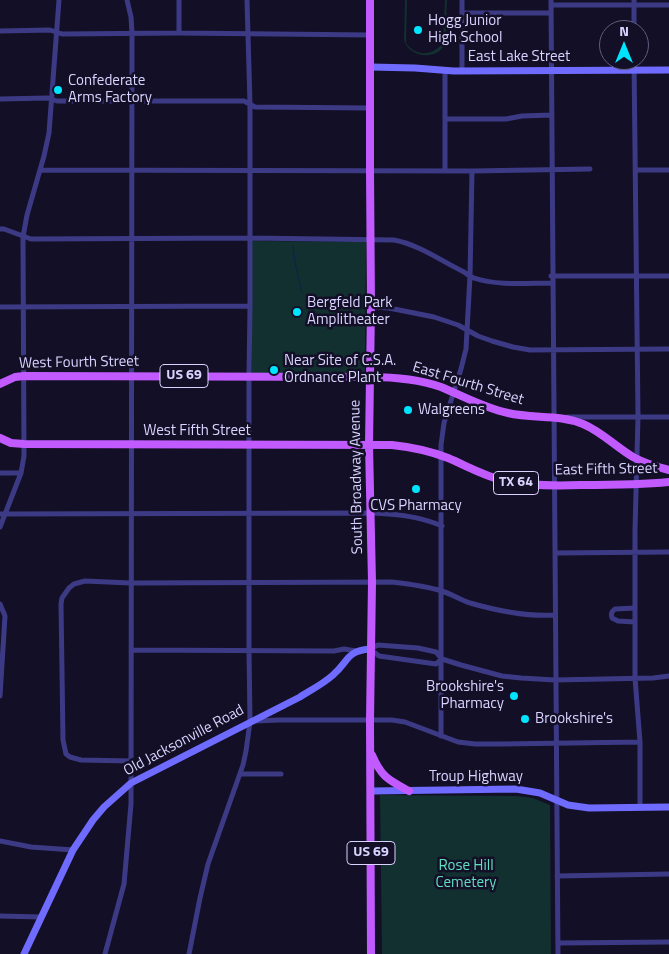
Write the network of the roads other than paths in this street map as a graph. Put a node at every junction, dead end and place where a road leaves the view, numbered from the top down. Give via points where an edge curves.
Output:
1 (59, 0) edge
2 (127, 0) edge
3 (179, 0) edge
4 (247, 0) edge
5 (370, 0) edge
6 (462, 0) edge
7 (551, 2) edge
8 (634, 2) edge
9 (669, 5) edge
10 (462, 13) junction
11 (551, 13) junction
12 (634, 20) edge
13 (0, 31) edge
14 (57, 32) junction
15 (132, 33) junction
16 (180, 33) junction
17 (248, 34) junction
18 (370, 35) junction
19 (370, 67) junction
20 (634, 70) joint
21 (649, 70) edge
22 (669, 70) edge
23 (445, 71) junction
24 (551, 71) junction
25 (462, 72) junction
26 (0, 98) edge
27 (52, 99) junction
28 (131, 101) junction
29 (250, 104) junction
30 (370, 108) junction
31 (552, 115) junction
32 (445, 119) junction
33 (131, 169) junction
34 (590, 169) dead end
35 (40, 170) junction
36 (250, 170) junction
37 (370, 170) junction
38 (445, 170) junction
39 (552, 170) junction
40 (636, 170) junction
41 (669, 170) edge
42 (472, 171) junction
43 (0, 229) edge
44 (23, 237) junction
45 (250, 238) junction
46 (131, 239) junction
47 (370, 239) junction
48 (470, 276) junction
49 (551, 276) junction
50 (637, 276) junction
51 (669, 276) edge
52 (552, 283) junction
53 (250, 306) junction
54 (0, 307) edge
55 (23, 307) junction
56 (130, 307) junction
57 (371, 307) junction
58 (467, 329) junction
59 (637, 349) junction
60 (669, 349) edge
61 (552, 350) junction
62 (24, 376) junction
63 (130, 376) junction
64 (249, 376) junction
65 (370, 376) junction
66 (0, 384) edge
67 (453, 392) junction
68 (638, 417) junction
69 (669, 417) edge
70 (555, 418) junction
71 (0, 438) edge
72 (24, 444) junction
73 (130, 445) junction
74 (249, 445) junction
75 (369, 445) junction
76 (441, 456) junction
77 (637, 459) junction
78 (669, 470) edge
79 (0, 473) edge
80 (21, 473) junction
81 (669, 482) edge
82 (636, 485) junction
83 (554, 486) junction
84 (371, 513) junction
85 (3, 514) edge
86 (131, 514) junction
87 (249, 514) junction
88 (442, 526) junction
89 (0, 528) edge
90 (634, 552) junction
91 (669, 552) edge
92 (555, 553) junction
93 (249, 582) junction
94 (372, 582) junction
95 (130, 583) junction
96 (441, 591) junction
97 (0, 604) edge
98 (635, 608) junction
99 (555, 615) junction
100 (635, 622) junction
101 (370, 649) junction
102 (131, 650) junction
103 (249, 651) junction
104 (334, 651) junction
105 (356, 651) junction
106 (442, 659) junction
107 (345, 662) junction
108 (669, 676) edge
109 (636, 678) junction
110 (555, 680) junction
111 (0, 696) edge
112 (270, 712) junction
113 (280, 720) junction
114 (370, 720) junction
115 (250, 722) junction
116 (441, 736) junction
117 (556, 742) junction
118 (640, 742) junction
119 (370, 751) junction
120 (131, 761) junction
121 (240, 774) junction
122 (281, 774) dead end
123 (132, 783) junction
124 (371, 791) junction
125 (409, 791) junction
126 (557, 800) junction
127 (669, 807) edge
128 (640, 808) junction
129 (0, 841) edge
130 (73, 850) junction
131 (669, 874) edge
132 (557, 876) junction
133 (0, 916) edge
134 (42, 917) junction
135 (669, 942) edge
136 (558, 943) junction
137 (24, 954) edge
138 (105, 954) edge
139 (189, 954) edge
140 (371, 954) edge
141 (558, 954) edge

1 - 14 street
2 - 15 street
3 - 16 street
4 - 17 street
5 - 18 main road, South Broadway Avenue
6 - 10 street
7 - 8 street
7 - 11 street
8 - 9 street
8 - 12 street
10 - 11 street
10 - 25 street
11 - 24 street
13 - 14 street
14 - 15 street
14 - 27 street
15 - 16 street
15 - 28 street
16 - 17 street
17 - 18 street
17 - 29 street
18 - 19 main road, South Broadway Avenue
19 - 23 main road, East Lake Street
19 - 30 main road, South Broadway Avenue
20 - 24 main road, East Lake Street
20 - 40 street
21 - 22 main road, East Lake Street
23 - 25 main road, East Lake Street
23 - 32 street
24 - 25 main road, East Lake Street
24 - 31 street
26 - 27 street
27 - 28 street
27 - 35 street via 49,133
28 - 29 street via 244,101
28 - 33 street
29 - 30 street via 255,107
29 - 36 street
30 - 37 main road, South Broadway Avenue
31 - 32 street
31 - 39 street
32 - 38 street
33 - 35 street
33 - 36 street
33 - 46 street
34 - 39 street
35 - 44 street
36 - 37 street
36 - 45 street
37 - 38 street
37 - 47 main road, South Broadway Avenue
38 - 42 street
39 - 42 street
39 - 49 street
40 - 41 street
40 - 50 street
42 - 48 street
43 - 44 street
44 - 46 street
44 - 55 street
45 - 46 street
45 - 47 street
45 - 53 street
46 - 56 street
47 - 48 street via 414,245
47 - 57 main road, South Broadway Avenue
48 - 52 street via 500,283
48 - 58 street
49 - 50 street
49 - 52 street
50 - 51 street
50 - 59 street
52 - 61 street
53 - 56 street
53 - 64 street
54 - 55 street
55 - 56 street
55 - 62 street
56 - 63 street
57 - 58 street via 416,312
57 - 65 main road, South Broadway Avenue
58 - 61 street via 478,336 513,347
58 - 67 street via 466,349
59 - 60 street
59 - 61 street
59 - 68 street
61 - 70 street
62 - 63 main road, West Fourth Street / US 69
62 - 66 main road, West Fourth Street / US 69
62 - 72 street
63 - 64 main road, West Fourth Street / US 69
63 - 73 street
64 - 65 main road, West Fourth Street / US 69
64 - 74 street
65 - 67 main road, East Fourth Street via 415,380
65 - 75 main road, South Broadway Avenue / US 69
67 - 70 main road, East Fourth Street via 503,412
67 - 76 street via 444,423
68 - 69 street, East Fourth Street
68 - 70 street, East Fourth Street
68 - 77 street
70 - 77 main road, East Fourth Street via 578,422 595,430
70 - 83 street
71 - 72 main road, West Fifth Street
72 - 73 main road, West Fifth Street
72 - 80 street
73 - 74 main road, West Fifth Street
73 - 86 street
74 - 75 main road, West Fifth Street
74 - 87 street
75 - 76 main road, East Fifth Street / TX 64 via 403,446
75 - 84 main road, South Broadway Avenue / US 69
76 - 83 main road, East Fifth Street / TX 64 via 503,480
76 - 88 street
77 - 78 main road, East Fifth Street
77 - 82 street
79 - 80 street
80 - 85 street
81 - 82 main road, East Fifth Street / TX 64
82 - 83 main road, East Fifth Street / TX 64
82 - 90 street
83 - 92 street
84 - 87 street
84 - 88 street via 414,517
84 - 94 main road, South Broadway Avenue / US 69
85 - 86 street
85 - 89 street
86 - 87 street
86 - 95 street
87 - 93 street
88 - 96 street
90 - 91 street
90 - 92 street
90 - 98 street
92 - 99 street
93 - 94 street
93 - 95 street
93 - 103 street
94 - 96 street via 411,584
94 - 101 main road, South Broadway Avenue / US 69
95 - 102 street
95 - 120 street via 85,581 74,584 62,598 62,613 63,740 66,754 81,760
96 - 99 street via 494,609 528,615
96 - 106 street
97 - 111 street via 5,616
98 - 100 street
98 - 100 street via 612,611 612,618 618,622
99 - 110 street
100 - 109 street
101 - 105 main road
101 - 106 street via 378,645 418,648 436,652
101 - 106 street via 379,656 436,664
101 - 114 main road, South Broadway Avenue / US 69
102 - 103 street
102 - 120 street
103 - 104 street
103 - 115 street
104 - 105 street
104 - 107 street
105 - 107 main road, Old Jacksonville Road
106 - 110 street via 502,676
106 - 116 street
107 - 112 main road, Old Jacksonville Road via 316,687
108 - 109 street
109 - 110 street
109 - 118 street
110 - 117 street
112 - 113 street
112 - 115 main road, Old Jacksonville Road
113 - 114 street
113 - 115 street
114 - 116 street via 405,722
114 - 119 main road, South Broadway Avenue / US 69
115 - 121 street
115 - 123 main road, Old Jacksonville Road
116 - 117 street via 475,744
117 - 118 street
117 - 126 street
118 - 128 street
119 - 124 main road, South Broadway Avenue / US 69
119 - 125 main road via 381,773
120 - 123 street
121 - 122 street
121 - 139 street via 208,864
123 - 130 main road, Old Jacksonville Road via 93,820
123 - 138 street via 124,884
124 - 125 main road, Troup Highway
124 - 140 main road, South Broadway Avenue / US 69
125 - 126 main road, Troup Highway via 516,789
126 - 128 main road, Troup Highway via 578,807
126 - 132 street
127 - 128 main road, Troup Highway
129 - 130 street
130 - 134 main road, Old Jacksonville Road
131 - 132 street
132 - 136 street
133 - 134 street
134 - 137 main road, Old Jacksonville Road
135 - 136 street
136 - 141 street

